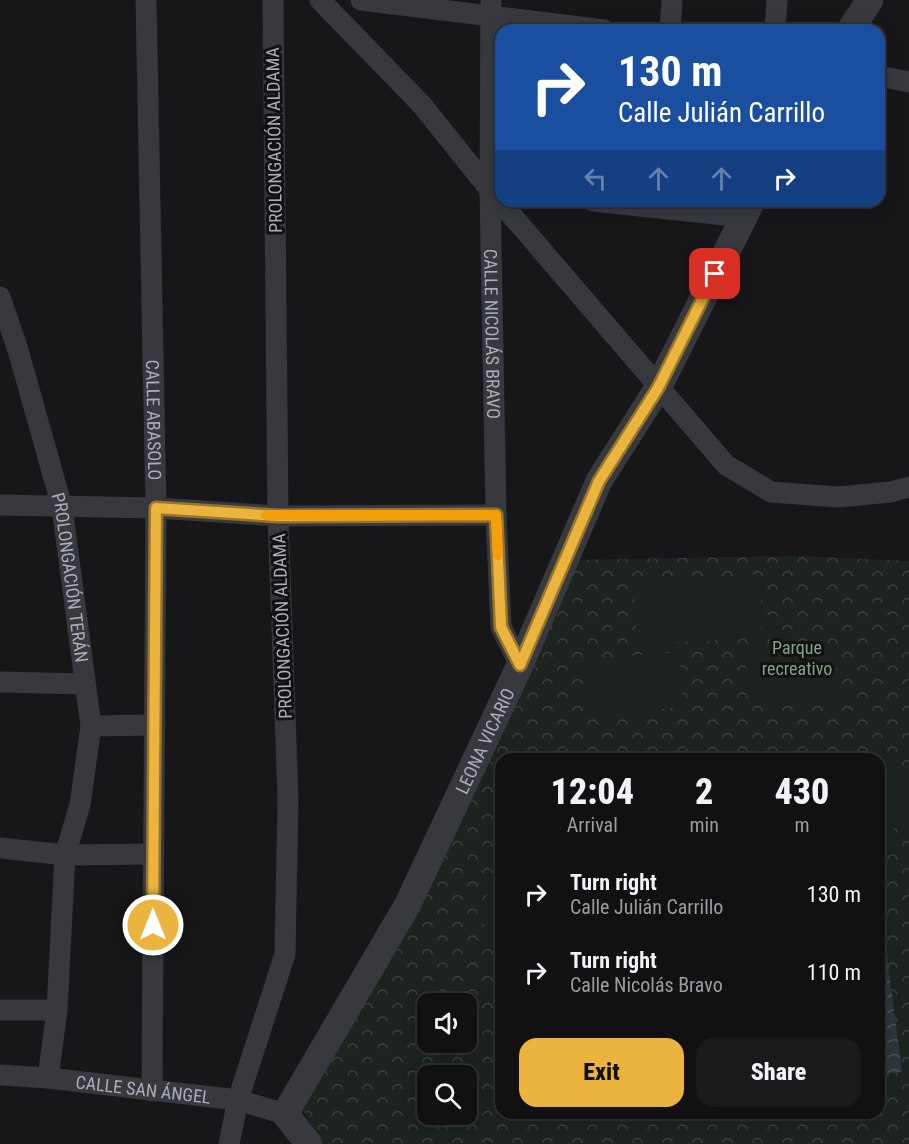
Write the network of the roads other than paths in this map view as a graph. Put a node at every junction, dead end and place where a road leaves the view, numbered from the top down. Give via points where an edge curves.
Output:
1 (146, 0) edge
2 (273, 0) edge
3 (320, 0) edge
4 (361, 0) edge
5 (672, 0) edge
6 (777, 0) edge
7 (870, 0) edge
8 (491, 9) edge
9 (572, 24) edge
10 (670, 24) edge
11 (775, 24) edge
12 (854, 24) edge
13 (885, 77) edge
14 (909, 82) edge
15 (495, 191) edge
16 (495, 207) edge
17 (508, 207) edge
18 (709, 207) edge
19 (748, 209) edge
20 (0, 297) edge
21 (9, 350) edge
22 (658, 388) junction
23 (909, 487) edge
24 (0, 505) edge
25 (62, 507) junction
26 (156, 508) junction
27 (496, 515) junction
28 (278, 516) junction
29 (520, 665) junction
30 (0, 682) edge
31 (85, 684) junction
32 (155, 725) junction
33 (91, 726) junction
34 (0, 848) edge
35 (154, 854) junction
36 (65, 858) junction
37 (0, 1010) edge
38 (57, 1011) junction
39 (48, 1078) junction
40 (1, 1079) edge
41 (152, 1092) junction
42 (238, 1101) junction
43 (285, 1114) junction
44 (229, 1144) edge
45 (309, 1144) edge

1 - 26 street, CALLE ABASOLO
2 - 28 street, PROLONGACIÓN ALDAMA
3 - 15 street via 422,105
4 - 8 street
5 - 10 street
6 - 11 street
7 - 12 street
8 - 9 street
8 - 15 street, CALLE NICOLÁS BRAVO
13 - 14 street
16 - 27 street, CALLE NICOLÁS BRAVO
17 - 22 street
18 - 19 street
19 - 22 street, LEONA VICARIO
20 - 21 street, PROLONGACIÓN TERÁN
21 - 25 street, PROLONGACIÓN TERÁN
22 - 23 street via 726,465 771,492 838,497
22 - 29 street, LEONA VICARIO via 599,481
24 - 25 street
25 - 26 street
25 - 31 street, PROLONGACIÓN TERÁN
26 - 28 street
26 - 32 street, CALLE ABASOLO
27 - 28 street
27 - 29 street, CALLE NICOLÁS BRAVO via 501,627
28 - 42 street, PROLONGACIÓN ALDAMA via 288,799 285,954
29 - 43 street, LEONA VICARIO via 408,904
30 - 31 street
31 - 33 street, PROLONGACIÓN TERÁN
32 - 33 street
32 - 35 street, CALLE ABASOLO
33 - 36 street, PROLONGACIÓN TERÁN via 80,805
34 - 36 street
35 - 36 street
35 - 41 street, CALLE ABASOLO
36 - 38 street, PROLONGACIÓN TERÁN
37 - 38 street
38 - 39 street, PROLONGACIÓN TERÁN
39 - 40 street, CALLE SAN ÁNGEL
39 - 41 street, CALLE SAN ÁNGEL
41 - 42 street, CALLE SAN ÁNGEL
42 - 43 street, CALLE SAN ÁNGEL
42 - 44 street, PROLONGACIÓN ALDAMA
43 - 45 street

